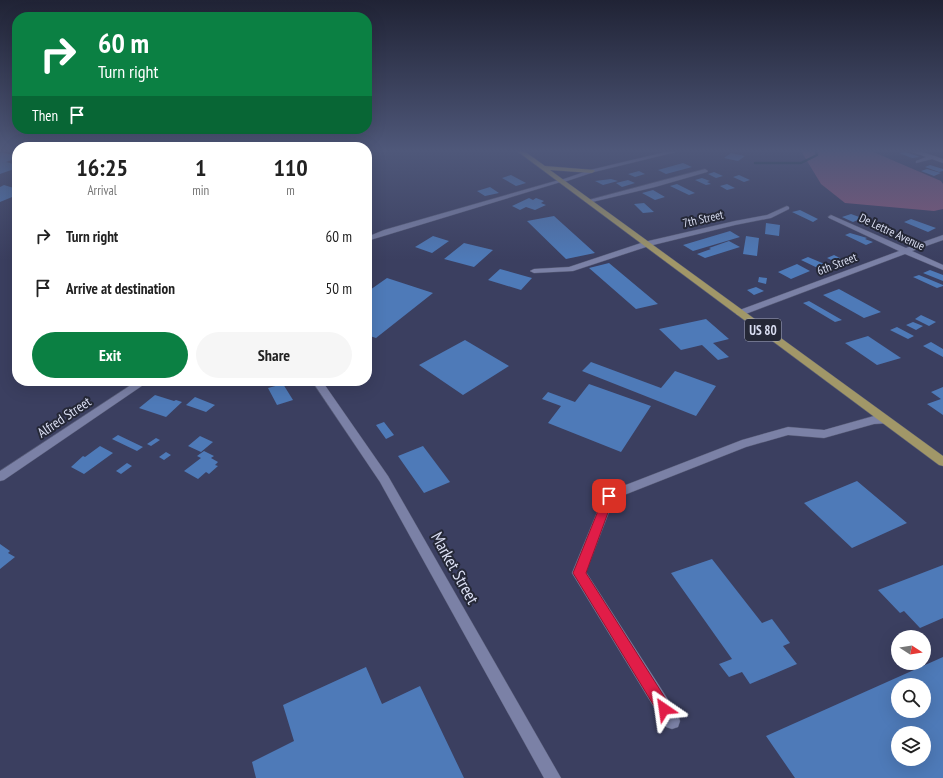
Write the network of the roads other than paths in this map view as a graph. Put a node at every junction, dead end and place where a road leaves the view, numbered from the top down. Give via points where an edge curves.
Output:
1 (537, 187) edge
2 (570, 187) edge
3 (648, 187) edge
4 (588, 201) junction
5 (787, 208) dead end
6 (831, 217) dead end
7 (372, 237) edge
8 (943, 237) edge
9 (647, 244) junction
10 (905, 251) junction
11 (943, 268) edge
12 (534, 271) dead end
13 (740, 313) junction
14 (136, 386) edge
15 (320, 386) edge
16 (886, 421) junction
17 (943, 462) edge
18 (0, 477) edge
19 (672, 721) dead end
20 (553, 778) edge

1 - 7 street
2 - 4 main road, US 80
3 - 4 street
4 - 9 main road, US 80
5 - 9 street, 7th Street via 770,217
6 - 10 street, De Lettre Avenue
8 - 10 street, 6th Street
9 - 12 street, 7th Street via 570,269
9 - 13 main road, US 80
10 - 11 street, De Lettre Avenue
10 - 13 street, 6th Street
13 - 16 main road, US 80
14 - 18 street, Alfred Street
15 - 20 street, Market Street via 384,479
16 - 17 main road, US 80
16 - 19 street via 874,420 824,434 788,432 749,442 609,496 579,573

